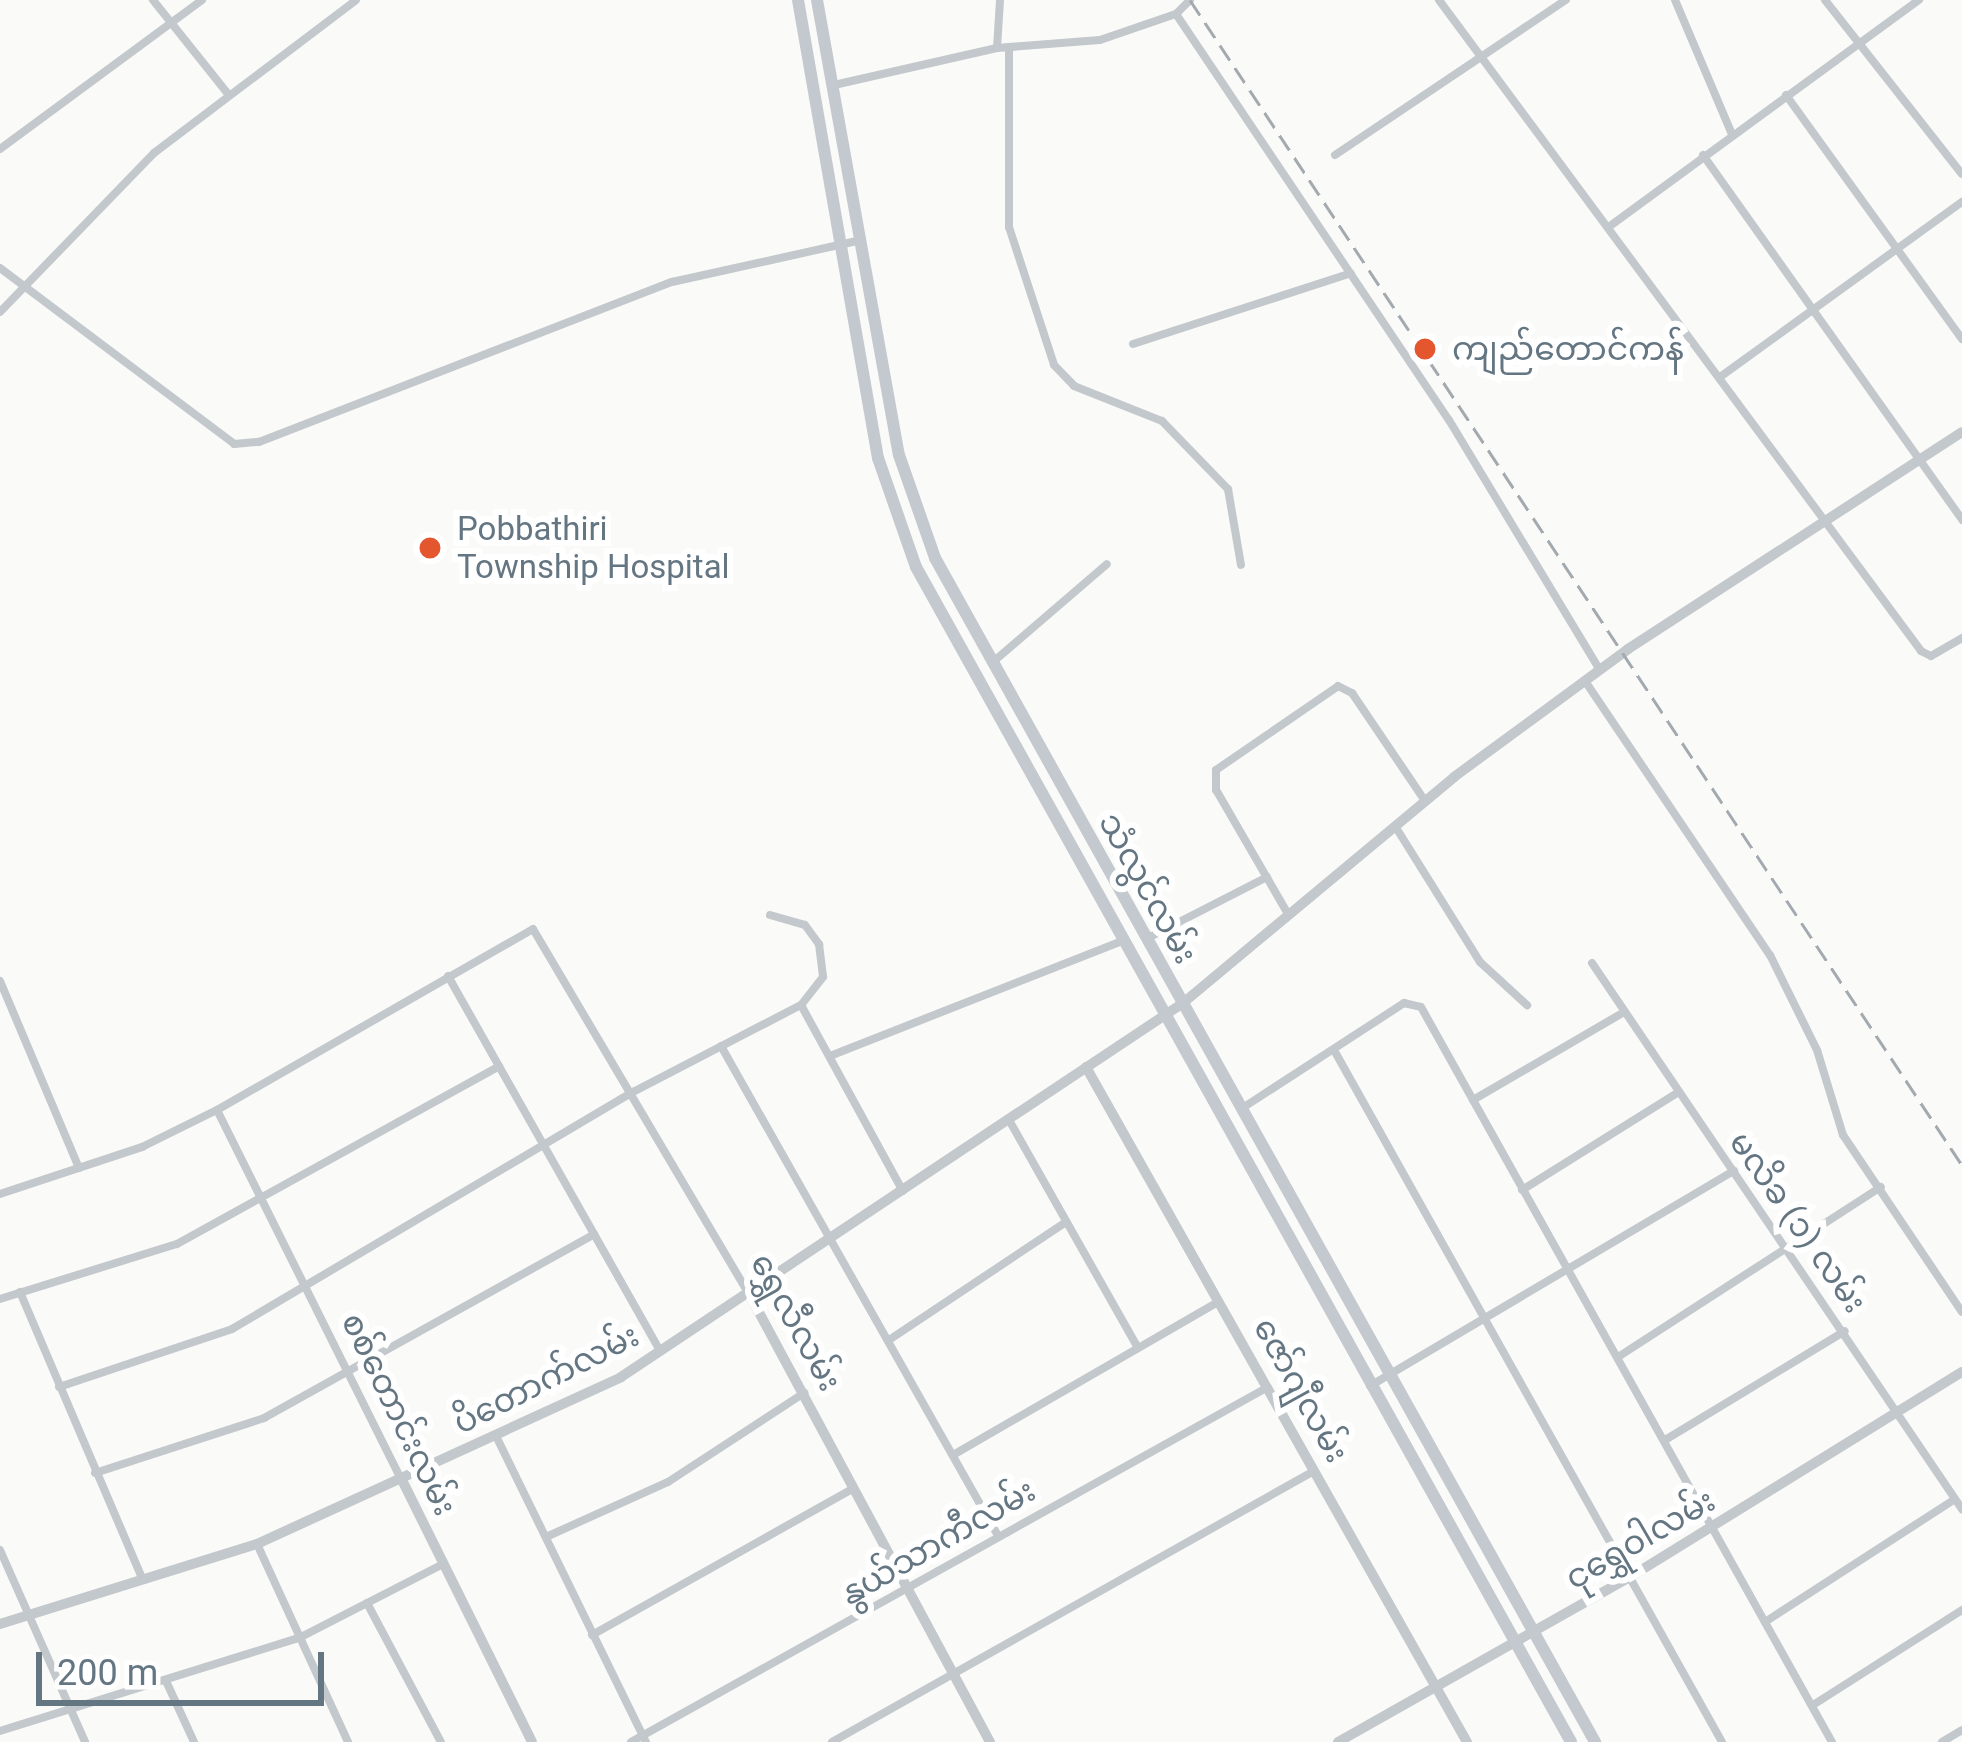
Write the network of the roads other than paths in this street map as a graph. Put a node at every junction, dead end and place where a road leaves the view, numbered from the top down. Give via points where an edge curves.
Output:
1 (153, 0) edge
2 (202, 0) edge
3 (356, 0) edge
4 (798, 0) edge
5 (817, 0) edge
6 (1000, 0) edge
7 (1190, 0) edge
8 (1439, 0) edge
9 (1566, 0) edge
10 (1675, 0) edge
11 (1825, 0) edge
12 (1919, 0) edge
13 (1176, 14) junction
14 (176, 26) junction
15 (1858, 43) junction
16 (1009, 47) junction
17 (997, 48) junction
18 (1482, 59) junction
19 (834, 85) junction
20 (228, 94) junction
21 (1786, 95) junction
22 (1732, 134) junction
23 (2, 142) edge
24 (1335, 155) dead end
25 (1703, 155) junction
26 (1962, 174) edge
27 (1962, 202) edge
28 (1610, 226) junction
29 (863, 240) junction
30 (846, 242) junction
31 (1897, 249) junction
32 (0, 268) edge
33 (1351, 274) junction
34 (22, 285) junction
35 (0, 312) edge
36 (1811, 316) junction
37 (1962, 339) edge
38 (1133, 344) dead end
39 (1720, 376) junction
40 (1962, 432) edge
41 (1920, 459) junction
42 (1826, 517) junction
43 (1962, 520) edge
44 (1107, 564) dead end
45 (1241, 565) dead end
46 (1962, 638) edge
47 (993, 662) junction
48 (1600, 670) junction
49 (1585, 681) junction
50 (1424, 801) junction
51 (1394, 826) junction
52 (1267, 877) junction
53 (1288, 914) junction
54 (770, 915) dead end
55 (1146, 940) junction
56 (1121, 941) junction
57 (1592, 964) dead end
58 (448, 976) junction
59 (0, 981) edge
60 (1183, 1003) junction
61 (801, 1005) junction
62 (1527, 1005) dead end
63 (1624, 1012) junction
64 (1163, 1016) junction
65 (721, 1046) junction
66 (1334, 1050) junction
67 (830, 1056) junction
68 (499, 1066) junction
69 (1086, 1067) junction
70 (633, 1092) junction
71 (1679, 1092) junction
72 (1473, 1100) junction
73 (1244, 1107) junction
74 (217, 1111) junction
75 (1009, 1120) junction
76 (543, 1143) junction
77 (79, 1168) junction
78 (1734, 1171) junction
79 (1881, 1187) junction
80 (1522, 1190) junction
81 (904, 1192) junction
82 (0, 1193) edge
83 (262, 1201) junction
84 (1066, 1222) junction
85 (594, 1234) junction
86 (833, 1238) junction
87 (1789, 1252) junction
88 (1569, 1270) junction
89 (303, 1282) junction
90 (20, 1292) junction
91 (748, 1292) junction
92 (0, 1299) edge
93 (1220, 1301) junction
94 (1962, 1312) edge
95 (1484, 1319) junction
96 (1845, 1331) junction
97 (889, 1340) junction
98 (1138, 1348) junction
99 (660, 1351) junction
100 (1618, 1357) junction
101 (348, 1372) junction
102 (1962, 1372) edge
103 (1390, 1375) junction
104 (1269, 1386) junction
105 (1370, 1386) junction
106 (59, 1387) junction
107 (805, 1392) junction
108 (1900, 1417) junction
109 (496, 1436) junction
110 (1665, 1440) junction
111 (952, 1455) junction
112 (1316, 1471) junction
113 (95, 1473) junction
114 (402, 1480) junction
115 (854, 1488) junction
116 (1955, 1498) junction
117 (1962, 1509) edge
118 (1712, 1528) junction
119 (997, 1534) junction
120 (545, 1538) junction
121 (257, 1544) junction
122 (0, 1550) edge
123 (443, 1564) junction
124 (1630, 1577) junction
125 (143, 1582) junction
126 (908, 1586) junction
127 (367, 1603) junction
128 (1962, 1610) edge
129 (25, 1616) junction
130 (1766, 1622) junction
131 (0, 1624) edge
132 (1532, 1633) junction
133 (592, 1635) junction
134 (299, 1638) junction
135 (1515, 1642) junction
136 (953, 1673) junction
137 (166, 1681) junction
138 (1436, 1686) junction
139 (1813, 1705) junction
140 (71, 1711) junction
141 (1962, 1730) edge
142 (0, 1731) edge
143 (645, 1739) edge
144 (85, 1742) edge
145 (194, 1742) edge
146 (348, 1742) edge
147 (441, 1742) edge
148 (532, 1742) edge
149 (631, 1742) edge
150 (832, 1742) edge
151 (991, 1742) edge
152 (1338, 1742) edge
153 (1467, 1742) edge
154 (1571, 1742) edge
155 (1595, 1742) edge
156 (1722, 1742) edge
157 (1832, 1742) edge
158 (1942, 1742) edge

1 - 14 street
2 - 14 street
3 - 20 street
4 - 30 main road, သံလွင်လမ်း
5 - 19 main road, သံလွင်လမ်း
6 - 17 street
7 - 13 street
8 - 18 street
9 - 18 street
10 - 22 street
11 - 15 street
12 - 15 street
13 - 16 street via 1100,40
13 - 33 street
14 - 20 street
14 - 23 street
15 - 21 street
15 - 26 street
16 - 17 street
16 - 45 street via 1009,227 1054,364 1074,386 1162,421 1228,489
17 - 19 street
18 - 24 street
18 - 28 street
19 - 29 main road, သံလွင်လမ်း
20 - 34 street via 154,153
21 - 22 street
21 - 31 street
22 - 25 street
25 - 28 street
25 - 36 street
27 - 31 street
28 - 39 street
29 - 30 street
29 - 47 main road, သံလွင်လမ်း via 913,506
30 - 34 street via 672,282 259,442 234,444
30 - 56 main road, သံလွင်လမ်း via 878,458 902,532
31 - 36 street
31 - 37 street
32 - 34 street
33 - 38 street
33 - 48 street via 1576,619
34 - 35 street
36 - 39 street
36 - 41 street
39 - 42 street
40 - 41 street, ပိတောက်လမ်း
41 - 42 street, ပိတောက်လမ်း
41 - 43 street
42 - 46 street via 1921,651 1931,656
42 - 48 street, ပိတောက်လမ်း
44 - 47 street
47 - 55 main road, သံလွင်လမ်း
48 - 49 street, ပိတောက်လမ်း
49 - 50 street, ပိတောက်လမ်း
49 - 79 street via 1770,955 1822,1064 1843,1135
50 - 51 street, ပိတောက်လမ်း
50 - 52 street via 1352,693 1329,689 1213,779
51 - 53 street, ပိတောက်လမ်း
51 - 62 street via 1480,962
52 - 53 street
52 - 55 street
53 - 60 street, ပိတောက်လမ်း
54 - 61 street via 805,925 819,944 823,977
55 - 60 main road, သံလွင်လမ်း
56 - 64 main road, သံလွင်လမ်း
56 - 67 street
57 - 63 street, မလိခ (၁) လမ်း
58 - 68 street
58 - 70 street, ရွှေလီလမ်း via 527,930 543,935
58 - 74 street
59 - 77 street
60 - 64 street, ပိတောက်လမ်း
60 - 73 main road, သံလွင်လမ်း
61 - 65 street
61 - 67 street
63 - 71 street, မလိခ (၁) လမ်း
63 - 72 street
64 - 69 street, ပိတောက်လမ်း
64 - 105 main road, သံလွင်လမ်း
65 - 70 street
65 - 86 street
66 - 72 street via 1416,1002
66 - 73 street
66 - 95 street
67 - 81 street
68 - 76 street
68 - 83 street
69 - 75 street, ပိတောက်လမ်း
69 - 93 street, ဇော်ဂျီလမ်း
70 - 76 street
70 - 91 street, ရွှေလီလမ်း
71 - 78 street, မလိခ (၁) လမ်း
71 - 80 street
72 - 80 street
73 - 103 main road, သံလွင်လမ်း
74 - 77 street
74 - 83 street, စစ်တောင်းလမ်း
75 - 81 street, ပိတောက်လမ်း
75 - 84 street
76 - 85 street
76 - 89 street
77 - 82 street
78 - 87 street, မလိခ (၁) လမ်း
78 - 88 street
79 - 87 street
79 - 94 street
80 - 88 street
81 - 86 street, ပိတောက်လမ်း
83 - 89 street, စစ်တောင်းလမ်း
83 - 90 street via 178,1244
84 - 97 street
84 - 98 street
85 - 99 street
85 - 101 street
86 - 91 street, ပိတောက်လမ်း
86 - 97 street
87 - 96 street, မလိခ (၁) လမ်း
87 - 100 street
88 - 95 street
88 - 100 street
89 - 101 street, စစ်တောင်းလမ်း
89 - 106 street via 232,1329
90 - 92 street
90 - 106 street
91 - 99 street, ပိတောက်လမ်း
91 - 107 street, ရွှေလီလမ်း
93 - 98 street
93 - 104 street, ဇော်ဂျီလမ်း
95 - 103 street
95 - 124 street
96 - 108 street, မလိခ (၁) လမ်း
96 - 110 street
97 - 111 street
98 - 111 street
99 - 109 street, ပိတောက်လမ်း
100 - 110 street
101 - 113 street via 264,1418
101 - 114 street, စစ်တောင်းလမ်း
102 - 108 street, ငုရွှေဝါလမ်း
103 - 105 street
103 - 132 main road, သံလွင်လမ်း
104 - 112 street, ဇော်ဂျီလမ်း
104 - 119 street, နွယ်သာကီလမ်း
105 - 135 main road, သံလွင်လမ်း
106 - 113 street
107 - 115 street, ရွှေလီလမ်း
107 - 120 street via 668,1482
108 - 116 street, မလိခ (၁) လမ်း
108 - 118 street, ငုရွှေဝါလမ်း
109 - 114 street, ပိတောက်လမ်း
109 - 120 street
110 - 118 street
111 - 119 street
112 - 136 street
112 - 138 street, ဇော်ဂျီလမ်း
113 - 125 street
114 - 121 street, ပိတောက်လမ်း
114 - 123 street, စစ်တောင်းလမ်း
115 - 126 street, ရွှေလီလမ်း
115 - 133 street
116 - 117 street, မလိခ (၁) လမ်း
116 - 130 street
118 - 124 street, ငုရွှေဝါလမ်း
118 - 130 street
119 - 126 street, နွယ်သာကီလမ်း
120 - 133 street
121 - 125 street, ပိတောက်လမ်း
121 - 134 street
122 - 129 street
123 - 127 street
123 - 148 street, စစ်တောင်းလမ်း
124 - 132 street, ငုရွှေဝါလမ်း
124 - 156 street
125 - 129 street, ပိတောက်လမ်း
126 - 136 street, ရွှေလီလမ်း
126 - 143 street, နွယ်သာကီလမ်း
127 - 134 street
127 - 147 street
128 - 139 street
129 - 131 street, ပိတောက်လမ်း
129 - 140 street
130 - 139 street
132 - 135 street, ငုရွှေဝါလမ်း
132 - 155 main road, သံလွင်လမ်း
133 - 143 street
134 - 137 street
134 - 146 street
135 - 138 street, ငုရွှေဝါလမ်း
135 - 154 main road, သံလွင်လမ်း
136 - 150 street
136 - 151 street, ရွှေလီလမ်း
137 - 140 street
137 - 145 street
138 - 152 street, ငုရွှေဝါလမ်း
138 - 153 street, ဇော်ဂျီလမ်း
139 - 157 street
140 - 142 street
140 - 144 street
141 - 158 street
143 - 149 street, နွယ်သာကီလမ်း

